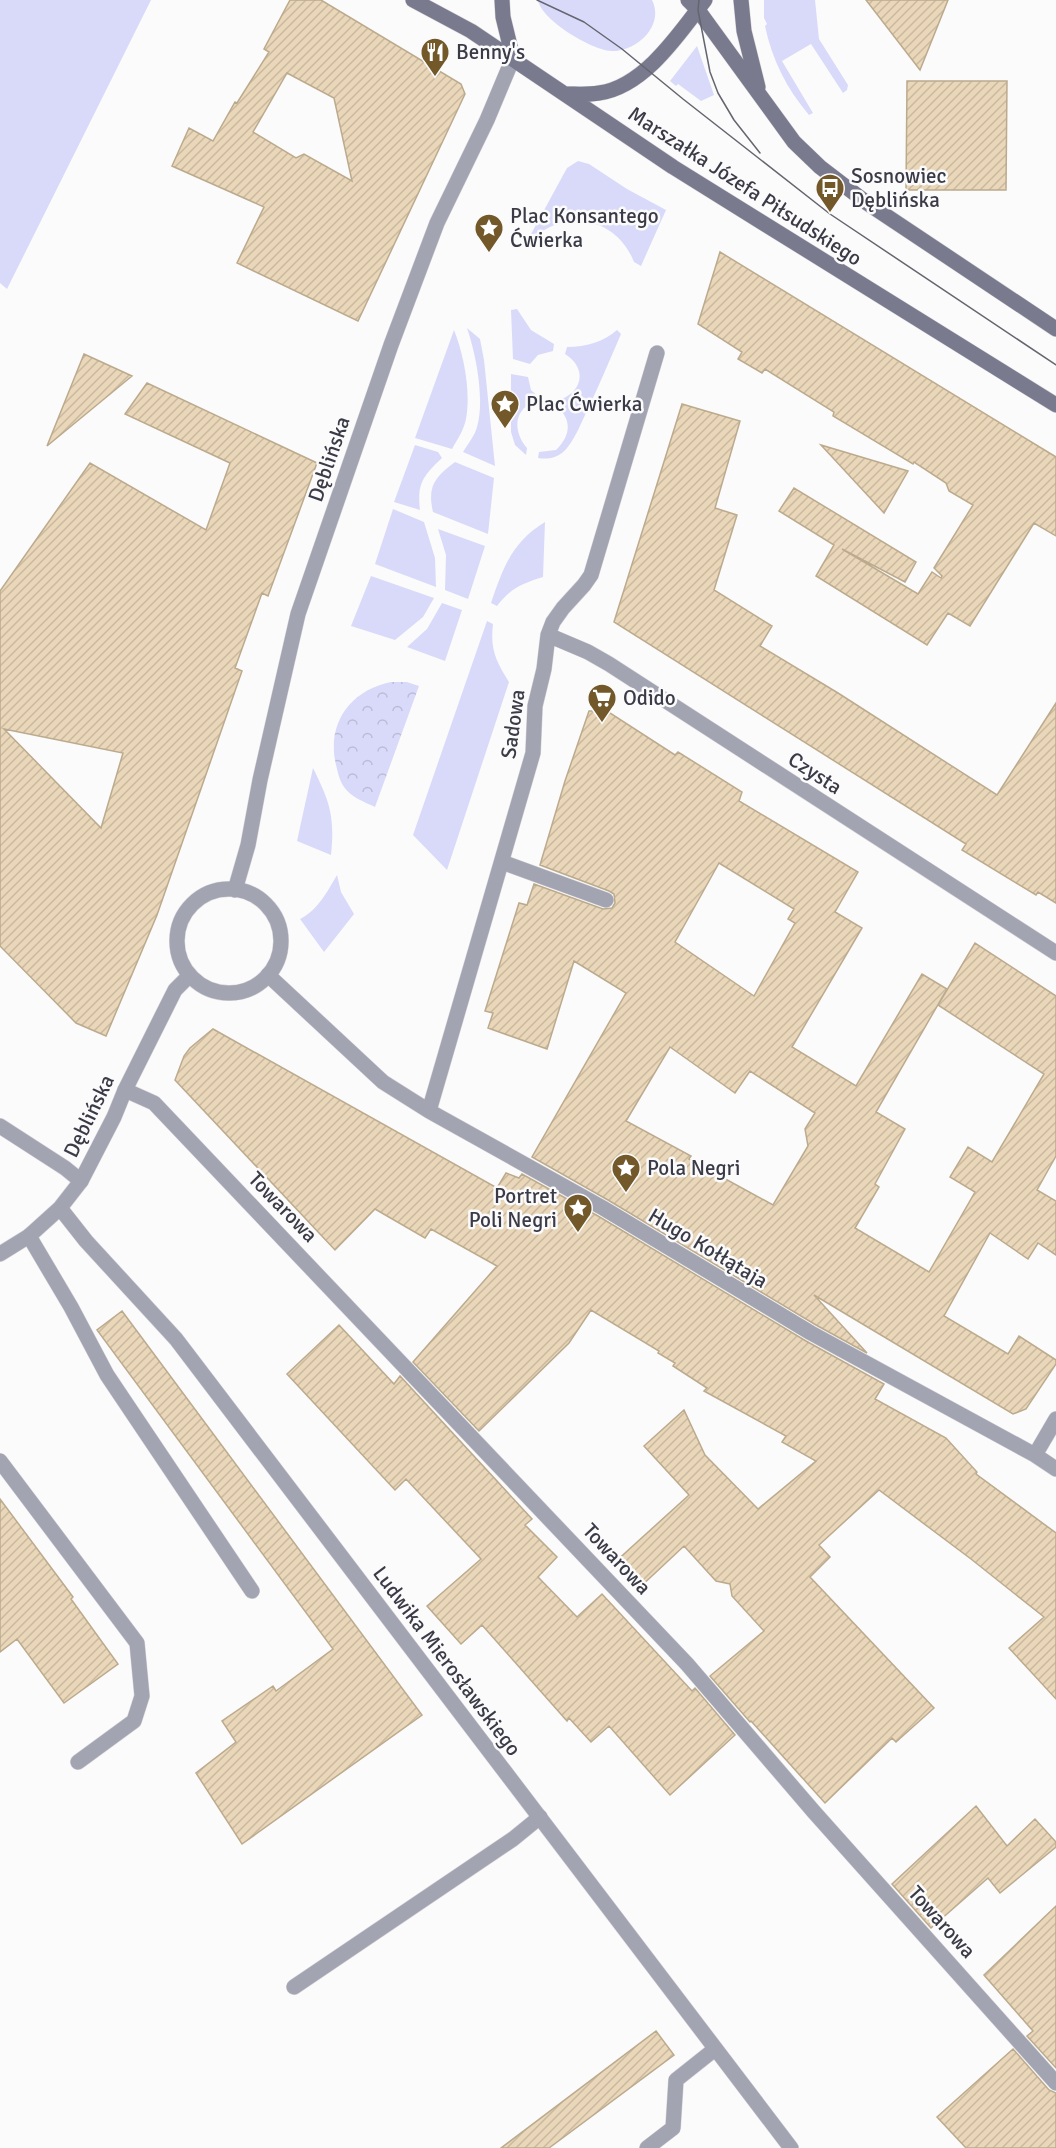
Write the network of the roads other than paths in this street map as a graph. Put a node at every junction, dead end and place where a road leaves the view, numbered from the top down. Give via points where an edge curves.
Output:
1 (413, 0) edge
2 (502, 0) edge
3 (741, 0) edge
4 (697, 3) edge
5 (513, 58) junction
6 (566, 94) junction
7 (761, 98) junction
8 (1056, 329) edge
9 (657, 353) dead end
10 (1056, 405) edge
11 (548, 635) junction
12 (502, 862) junction
13 (235, 890) junction
14 (606, 900) dead end
15 (1056, 953) edge
16 (190, 975) junction
17 (268, 975) junction
18 (125, 1090) junction
19 (429, 1111) junction
20 (0, 1126) edge
21 (81, 1181) junction
22 (60, 1208) junction
23 (29, 1236) junction
24 (0, 1254) edge
25 (1056, 1419) edge
26 (1035, 1455) junction
27 (0, 1461) edge
28 (1056, 1469) edge
29 (252, 1591) dead end
30 (78, 1762) dead end
31 (540, 1817) junction
32 (294, 1987) dead end
33 (715, 2049) junction
34 (1056, 2083) edge
35 (647, 2148) edge
36 (791, 2148) edge

1 - 5 main road, Marszałka Józefa Piłsudskiego
2 - 5 main road
3 - 7 main road via 744,31
4 - 6 main road via 648,70 599,93
4 - 7 main road
5 - 6 main road, Marszałka Józefa Piłsudskiego
5 - 13 street, Dęblińska via 437,223 298,614
6 - 10 main road, Marszałka Józefa Piłsudskiego via 673,167
7 - 8 main road via 794,142 820,167 867,203
9 - 11 street, Sadowa via 591,575 563,608
11 - 12 street, Sadowa via 535,706 533,753
11 - 15 street, Czysta via 609,664
12 - 14 street
12 - 19 street, Sadowa
13 - 16 street via 205,896 183,918 177,941
13 - 17 street via 263,901 275,918 281,947
16 - 17 street via 201,985 229,993 244,991
16 - 18 street, Dęblińska via 175,990
17 - 19 street, Hugo Kołłątaja via 383,1082
18 - 21 street, Dęblińska
18 - 34 street, Towarowa via 154,1103 687,1664
19 - 26 street, Hugo Kołłątaja via 603,1208 811,1333
20 - 21 street
21 - 22 street, Dęblińska
22 - 23 street, Dęblińska
22 - 31 street, Ludwika Mierosławskiego via 176,1339
23 - 24 street, Dęblińska
23 - 29 street via 107,1375
25 - 26 street
26 - 28 street, Hugo Kołłątaja
27 - 30 street via 137,1643 142,1696 134,1721
31 - 32 street
31 - 33 street, Ludwika Mierosławskiego
33 - 35 street via 676,2080 673,2128
33 - 36 street, Ludwika Mierosławskiego

